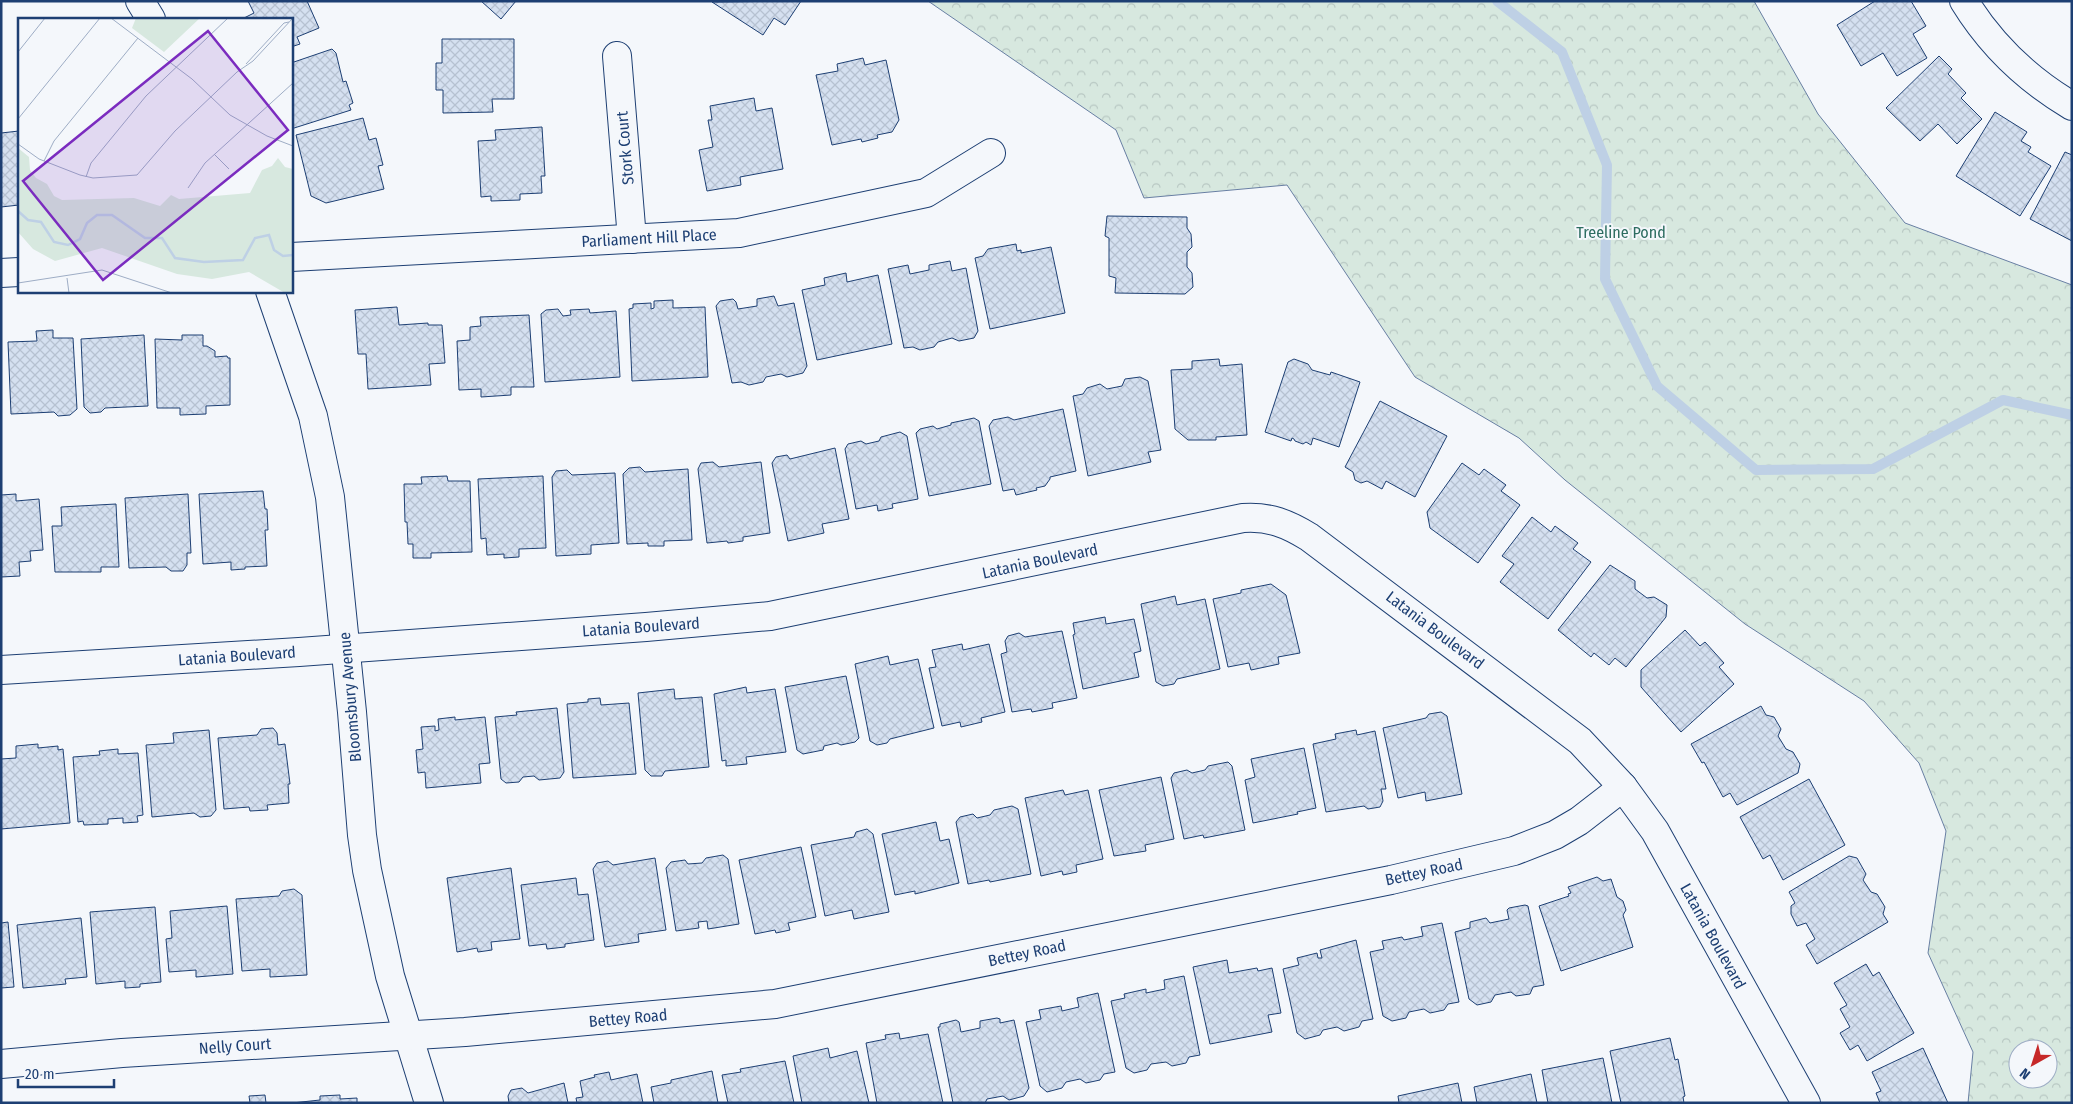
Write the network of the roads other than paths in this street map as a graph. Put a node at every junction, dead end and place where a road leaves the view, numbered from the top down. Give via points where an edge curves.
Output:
1 (140, 1) edge
2 (1964, 1) edge
3 (150, 18) edge
4 (617, 56) dead end
5 (2072, 106) edge
6 (992, 153) dead end
7 (632, 239) junction
8 (292, 257) edge
9 (18, 272) edge
10 (1, 273) edge
11 (270, 292) edge
12 (346, 648) junction
13 (1, 670) edge
14 (1623, 787) junction
15 (409, 1035) junction
16 (1, 1064) edge
17 (429, 1103) edge
18 (1806, 1103) edge

1 - 3 street
2 - 5 street via 1998,47 2028,75
4 - 7 street, Stork Court
6 - 7 street, Parliament Hill Place via 926,193 739,233
7 - 8 street, Parliament Hill Place
9 - 10 street
11 - 12 street, Bloomsbury Avenue via 320,444 334,524
12 - 13 street, Latania Boulevard
12 - 14 street, Latania Boulevard via 770,616 1258,517 1291,526 1370,581 1580,741
12 - 15 street, Bloomsbury Avenue via 367,870 390,976
14 - 15 street, Bettey Road via 1579,821 1534,845 1382,882 775,1004
14 - 18 street, Latania Boulevard via 1655,831
15 - 16 street, Nelly Court
15 - 17 street, Bloomsbury Avenue

